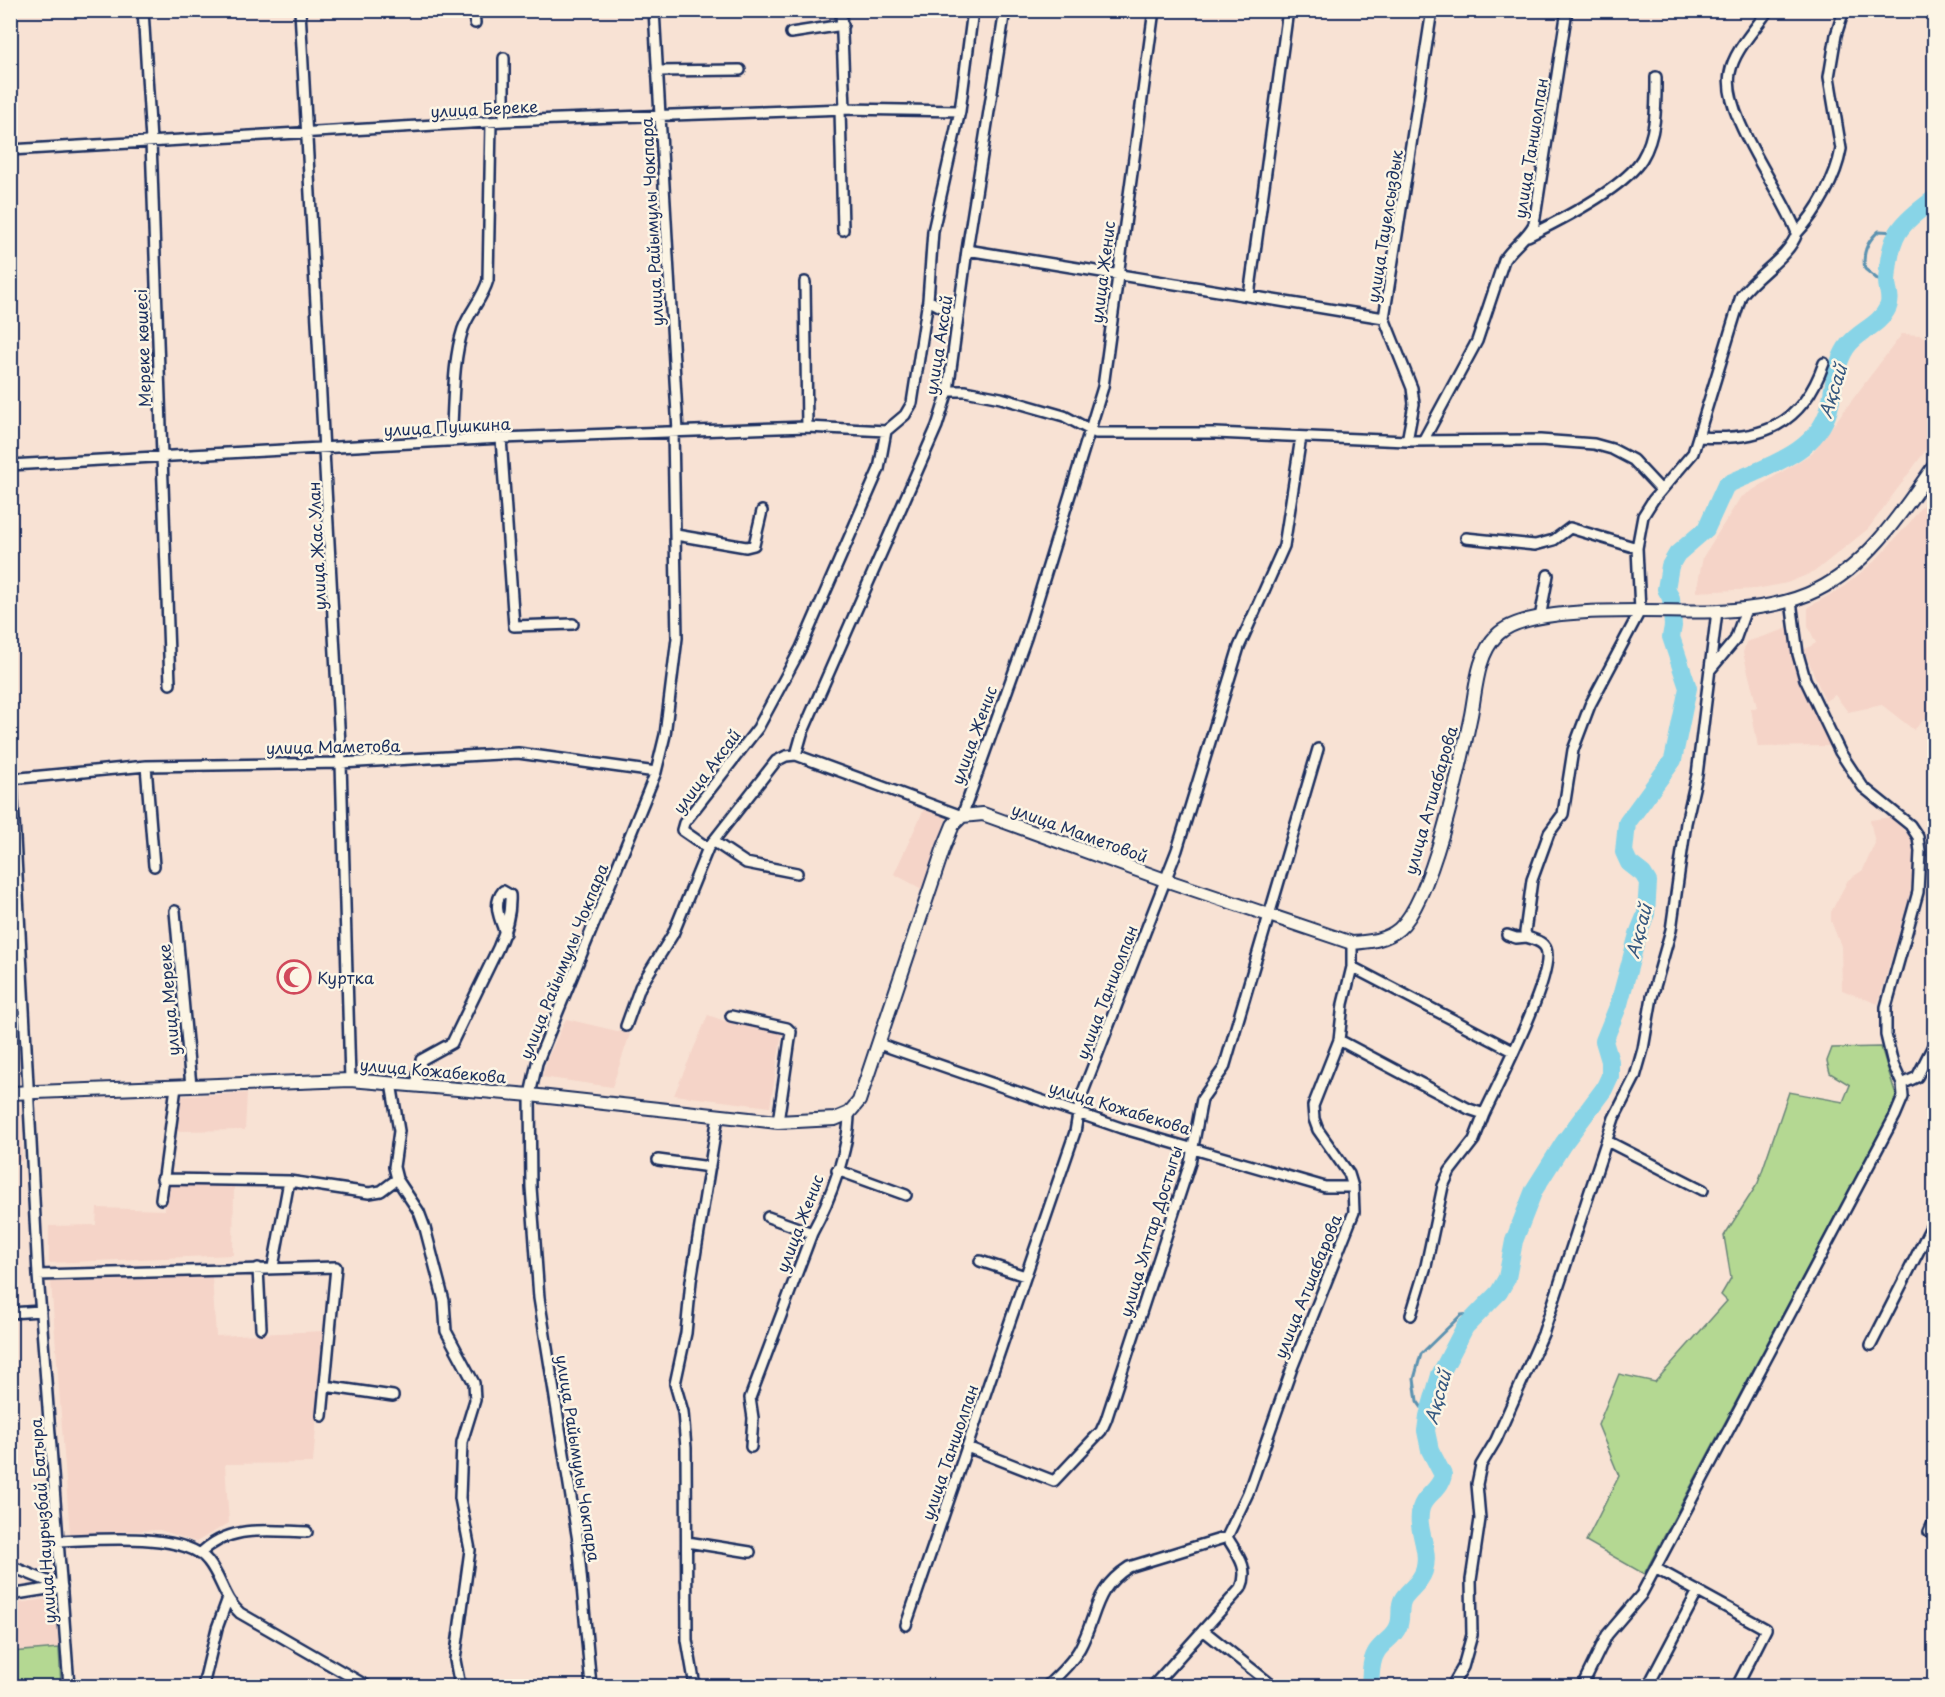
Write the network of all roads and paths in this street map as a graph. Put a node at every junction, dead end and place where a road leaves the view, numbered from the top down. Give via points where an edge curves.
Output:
1 (143, 10) edge
2 (300, 10) edge
3 (474, 10) edge
4 (654, 10) edge
5 (841, 10) edge
6 (973, 10) edge
7 (1005, 10) edge
8 (1154, 10) edge
9 (1288, 10) edge
10 (1432, 10) edge
11 (1567, 10) edge
12 (1768, 10) edge
13 (1846, 11) edge
14 (476, 23) dead end
15 (843, 25) junction
16 (791, 33) dead end
17 (504, 58) dead end
18 (740, 70) dead end
19 (657, 71) junction
20 (1656, 77) dead end
21 (843, 109) junction
22 (960, 111) junction
23 (660, 115) junction
24 (504, 121) junction
25 (491, 122) junction
26 (308, 134) junction
27 (151, 141) junction
28 (10, 150) edge
29 (843, 230) dead end
30 (1797, 233) junction
31 (1528, 236) junction
32 (967, 250) junction
33 (1118, 275) junction
34 (805, 282) dead end
35 (1249, 296) junction
36 (928, 300) junction
37 (958, 316) junction
38 (1384, 318) junction
39 (1824, 363) dead end
40 (948, 391) junction
41 (807, 427) junction
42 (1088, 430) junction
43 (886, 431) junction
44 (676, 432) junction
45 (1301, 437) junction
46 (1700, 437) junction
47 (501, 438) junction
48 (451, 441) junction
49 (1407, 441) junction
50 (1423, 441) junction
51 (326, 448) junction
52 (161, 456) junction
53 (10, 465) edge
54 (1935, 466) edge
55 (1661, 490) junction
56 (762, 511) dead end
57 (676, 535) junction
58 (1466, 538) dead end
59 (1637, 548) junction
60 (1548, 575) dead end
61 (1791, 601) junction
62 (1746, 609) junction
63 (1640, 611) junction
64 (1717, 611) junction
65 (1540, 618) junction
66 (573, 624) dead end
67 (1710, 670) junction
68 (170, 684) dead end
69 (10, 743) edge
70 (1318, 749) dead end
71 (796, 755) junction
72 (342, 763) junction
73 (146, 766) junction
74 (656, 772) junction
75 (11, 779) edge
76 (962, 816) junction
77 (711, 845) junction
78 (154, 866) dead end
79 (797, 873) dead end
80 (1166, 880) junction
81 (175, 911) dead end
82 (1270, 915) junction
83 (505, 933) dead end
84 (1507, 935) dead end
85 (1527, 937) junction
86 (1352, 943) junction
87 (1352, 967) junction
88 (731, 1016) dead end
89 (626, 1026) dead end
90 (1340, 1040) junction
91 (879, 1044) junction
92 (1935, 1044) edge
93 (1513, 1051) junction
94 (350, 1080) junction
95 (391, 1083) junction
96 (1902, 1084) junction
97 (416, 1085) junction
98 (176, 1086) junction
99 (191, 1086) junction
100 (27, 1092) junction
101 (10, 1093) edge
102 (531, 1095) junction
103 (849, 1113) junction
104 (1079, 1113) junction
105 (1484, 1114) junction
106 (718, 1116) junction
107 (778, 1122) junction
108 (1606, 1141) junction
109 (1192, 1147) junction
110 (658, 1160) dead end
111 (710, 1167) junction
112 (837, 1170) junction
113 (162, 1179) junction
114 (397, 1179) junction
115 (289, 1181) junction
116 (1353, 1187) junction
117 (1703, 1191) dead end
118 (906, 1195) dead end
119 (160, 1199) dead end
120 (768, 1217) dead end
121 (1935, 1221) edge
122 (812, 1233) junction
123 (980, 1261) dead end
124 (258, 1268) junction
125 (273, 1268) junction
126 (38, 1275) junction
127 (1026, 1276) junction
128 (41, 1311) junction
129 (10, 1313) edge
130 (1411, 1315) dead end
131 (261, 1329) dead end
132 (1871, 1345) dead end
133 (325, 1386) junction
134 (393, 1396) dead end
135 (322, 1416) dead end
136 (751, 1447) dead end
137 (967, 1447) junction
138 (1935, 1521) edge
139 (307, 1532) dead end
140 (1929, 1532) dead end
141 (1227, 1537) junction
142 (58, 1540) junction
143 (687, 1542) junction
144 (750, 1552) dead end
145 (200, 1554) junction
146 (10, 1566) edge
147 (1655, 1568) junction
148 (62, 1587) junction
149 (1698, 1592) junction
150 (10, 1595) edge
151 (228, 1598) junction
152 (906, 1625) dead end
153 (1203, 1630) junction
154 (1583, 1684) dead end
155 (69, 1686) edge
156 (203, 1686) edge
157 (367, 1686) edge
158 (460, 1686) edge
159 (591, 1686) edge
160 (695, 1686) edge
161 (1047, 1686) edge
162 (1153, 1686) edge
163 (1273, 1686) edge
164 (1452, 1686) edge
165 (1648, 1686) edge
166 (1737, 1686) edge

1 - 27 street, Мереке көшесі
2 - 26 street, улица Жас Улан
3 - 14 street
4 - 19 street, улица Райымулы Чокпара
5 - 15 street
6 - 22 street, улица Аксай
7 - 32 street, улица Аксай
8 - 33 street, улица Женис
9 - 35 street
10 - 38 street, улица Тауелсыздык
11 - 31 street, улица Таншолпан via 1534,224
12 - 30 street via 1736,57 1730,87 1733,104
13 - 30 street via 1836,35 1829,77 1841,149 1839,160 1811,218
15 - 16 street
15 - 21 street
17 - 24 street
18 - 19 street
19 - 23 street, улица Райымулы Чокпара
20 - 31 street via 1654,126 1637,166 1563,219
21 - 22 street, улица Береке
21 - 23 street, улица Береке
21 - 29 street
22 - 36 street, улица Аксай via 938,204
23 - 24 street, улица Береке
23 - 44 street, улица Райымулы Чокпара
24 - 25 street, улица Береке
25 - 26 street, улица Береке
25 - 48 street via 488,280 459,343
26 - 27 street, улица Береке
26 - 51 street, улица Жас Улан
27 - 28 street, улица Береке
27 - 52 street, Мереке көшесі
30 - 46 street via 1785,252 1753,280 1742,296
31 - 50 street, улица Таншолпан via 1504,260 1477,340
32 - 33 street
32 - 37 street, улица Аксай
33 - 35 street
33 - 42 street, улица Женис via 1103,387
34 - 41 street
35 - 38 street
36 - 37 street
36 - 43 street, улица Аксай via 912,403 905,415
37 - 40 street, улица Аксай
38 - 49 street, улица Тауелсыздык via 1412,388 1414,404
39 - 46 street via 1806,400 1780,425 1759,435 1731,439
40 - 42 street via 1001,398 1064,417
40 - 71 street, улица Аксай via 937,426
41 - 43 street, улица Пушкина
41 - 44 street, улица Пушкина
42 - 45 street
42 - 76 street, улица Женис via 1026,638
43 - 77 street, улица Аксай via 879,469 801,648 758,728 684,824 682,830
44 - 47 street, улица Пушкина
44 - 57 street, улица Райымулы Чокпара
45 - 49 street
45 - 80 street, улица Таншолпан via 1284,546 1239,647
46 - 55 street via 1688,460
47 - 48 street, улица Пушкина
47 - 66 street via 514,626
48 - 51 street, улица Пушкина
49 - 50 street
50 - 55 street via 1540,440 1594,444 1612,448 1633,460
51 - 52 street, улица Пушкина
51 - 72 street, улица Жас Улан
52 - 53 street, улица Пушкина
52 - 68 street, Мереке көшесі
54 - 61 main road, улица Атшабарова via 1860,560 1817,590
55 - 59 street via 1643,516
56 - 57 street via 754,545 746,547
57 - 74 street, улица Райымулы Чокпара via 676,647 665,735
58 - 59 street via 1535,545 1554,540 1570,528
59 - 63 street
60 - 65 street
61 - 62 main road, улица Атшабарова
61 - 96 street via 1805,679 1840,752 1863,787 1910,825 1918,837 1918,892 1886,1007 1886,1035
62 - 64 main road, улица Атшабарова
62 - 67 street via 1735,639
63 - 64 main road, улица Атшабарова
63 - 65 main road, улица Атшабарова
63 - 85 street via 1590,705 1573,750 1563,814 1549,833 1532,880 1525,924
64 - 67 street
65 - 86 main road, улица Атшабарова via 1510,626 1498,634 1481,661 1454,791 1410,917 1383,938
67 - 108 street via 1671,930 1635,1077
69 - 75 street, улица Наурызбай Батыра
70 - 82 street, улица Улттар Достыгы
71 - 76 street, улица Маметовой
71 - 77 street via 776,761
72 - 73 street, улица Маметова
72 - 74 street, улица Маметова via 518,753
72 - 94 street, улица Жас Улан
73 - 75 street, улица Маметова
73 - 78 street
74 - 102 street, улица Райымулы Чокпара via 537,1063
75 - 100 street, улица Наурызбай Батыра
76 - 80 main road, улица Маметовой via 983,814
76 - 91 main road, улица Женис via 953,825 944,847
77 - 79 street via 746,863
77 - 89 street via 673,934 640,987
80 - 82 main road, улица Маметовой
80 - 104 street, улица Таншолпан
81 - 99 street, улица Мереке
82 - 86 main road, улица Маметовой
82 - 109 street, улица Улттар Достыгы via 1224,1068 1202,1099
83 - 97 street via 452,1043 421,1060
84 - 85 street
85 - 93 street via 1544,944 1547,963 1540,990
86 - 87 street, улица Атшабарова
87 - 90 street, улица Атшабарова
87 - 93 street
88 - 107 street via 787,1028 790,1032
90 - 105 street
90 - 116 street, улица Атшабарова via 1313,1106 1314,1119 1340,1158
91 - 103 main road, улица Женис via 859,1101
91 - 104 street, улица Кожабекова
92 - 96 street via 1917,1077
93 - 105 street
94 - 95 main road, улица Кожабекова
94 - 99 main road, улица Кожабекова
95 - 97 main road, улица Кожабекова
95 - 114 street via 399,1131 394,1167
96 - 147 street via 1903,1097 1895,1116
97 - 102 main road, улица Кожабекова
98 - 99 main road, улица Кожабекова
98 - 100 main road, улица Кожабекова
98 - 113 street
100 - 101 main road, улица Кожабекова
100 - 126 street, улица Наурызбай Батыра
102 - 106 main road, улица Кожабекова
102 - 159 street, улица Райымулы Чокпара via 531,1187 539,1298 578,1541
103 - 107 main road, улица Кожабекова via 836,1119
103 - 112 street, улица Женис via 849,1130
104 - 109 street, улица Кожабекова
104 - 127 street, улица Таншолпан via 1076,1132
105 - 130 street via 1473,1140 1443,1186
106 - 107 main road, улица Кожабекова
106 - 111 street
108 - 117 street
108 - 164 street via 1543,1334 1496,1440 1481,1464 1477,1484 1480,1519 1471,1580 1472,1635 1463,1667
109 - 116 street, улица Кожабекова via 1325,1187
109 - 137 street, улица Улттар Достыгы via 1101,1431 1054,1481
110 - 111 street
111 - 143 street via 675,1384 683,1412 686,1448
112 - 118 street
112 - 122 street, улица Женис
113 - 115 street
113 - 119 street
114 - 115 street via 381,1191 369,1193
114 - 158 street via 419,1212 444,1301 446,1331 474,1383 475,1400 462,1442 460,1498 470,1550 455,1660
115 - 125 street
116 - 141 street, улица Атшабарова via 1354,1212 1248,1493
120 - 122 street
121 - 132 street
122 - 136 street, улица Женис via 750,1398
123 - 127 street
124 - 125 street
124 - 126 street
124 - 131 street
125 - 133 street via 336,1267
126 - 128 street, улица Наурызбай Батыра
127 - 137 street, улица Таншолпан
128 - 129 street
128 - 142 street, улица Наурызбай Батыра
133 - 134 street
133 - 135 street
137 - 152 street, улица Таншолпан
138 - 140 street
139 - 145 street via 239,1533 221,1537
141 - 153 street via 1246,1577 1241,1588
141 - 161 street via 1129,1567 1115,1576 1097,1599 1074,1659
142 - 145 street via 145,1539
142 - 148 street, улица Наурызбай Батыра
143 - 144 street
143 - 160 street via 687,1641
145 - 151 street via 208,1560
146 - 148 street
147 - 149 street
147 - 154 street via 1641,1595 1607,1635
148 - 150 street
148 - 155 street, улица Наурызбай Батыра
149 - 165 street
149 - 166 street via 1766,1629
151 - 156 street
151 - 157 street via 240,1613
153 - 162 street
153 - 163 street

